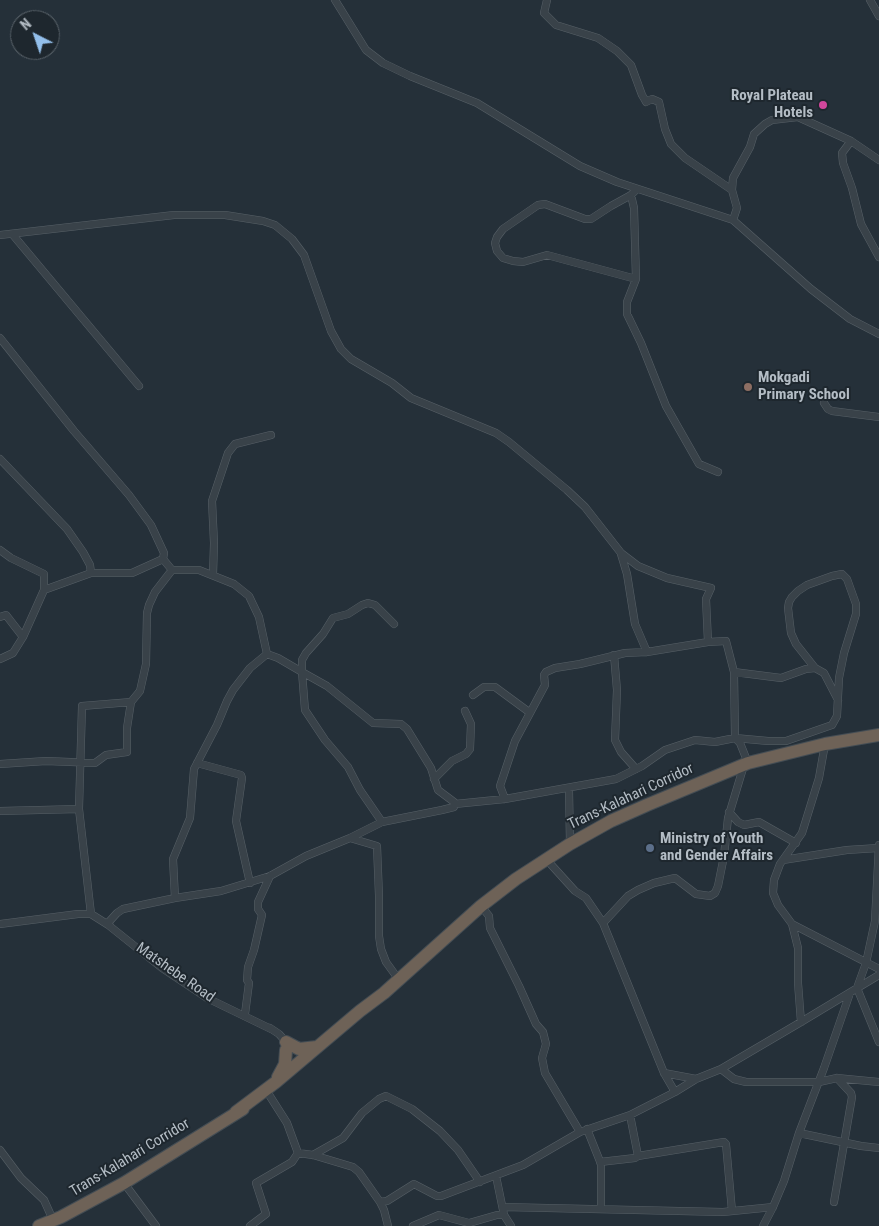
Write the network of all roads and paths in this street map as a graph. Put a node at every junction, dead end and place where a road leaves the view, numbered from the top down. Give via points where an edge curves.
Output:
1 (335, 0) edge
2 (547, 0) edge
3 (870, 0) edge
4 (879, 16) edge
5 (851, 141) junction
6 (879, 160) edge
7 (732, 190) junction
8 (634, 192) junction
9 (734, 220) junction
10 (0, 235) edge
11 (13, 235) junction
12 (879, 257) edge
13 (636, 279) junction
14 (879, 334) edge
15 (0, 338) edge
16 (139, 386) dead end
17 (824, 403) dead end
18 (879, 417) edge
19 (271, 435) dead end
20 (0, 459) edge
21 (718, 472) dead end
22 (0, 550) edge
23 (621, 553) junction
24 (163, 559) junction
25 (172, 570) junction
26 (92, 573) junction
27 (213, 575) junction
28 (44, 590) junction
29 (0, 617) edge
30 (394, 624) dead end
31 (23, 637) junction
32 (708, 642) junction
33 (647, 652) junction
34 (267, 654) junction
35 (614, 655) junction
36 (0, 659) edge
37 (815, 668) junction
38 (302, 672) junction
39 (734, 672) junction
40 (473, 695) dead end
41 (838, 700) junction
42 (130, 702) junction
43 (465, 711) dead end
44 (529, 712) junction
45 (879, 736) edge
46 (735, 738) junction
47 (825, 744) junction
48 (80, 762) junction
49 (197, 763) junction
50 (0, 764) edge
51 (746, 764) junction
52 (636, 769) junction
53 (434, 779) junction
54 (570, 788) junction
55 (505, 800) junction
56 (455, 804) junction
57 (79, 809) junction
58 (0, 811) edge
59 (729, 812) junction
60 (382, 822) junction
61 (350, 838) junction
62 (796, 843) junction
63 (570, 844) junction
64 (878, 846) edge
65 (546, 859) junction
66 (783, 860) junction
67 (270, 876) junction
68 (250, 883) junction
69 (878, 894) edge
70 (175, 898) junction
71 (481, 906) junction
72 (91, 914) junction
73 (603, 923) junction
74 (0, 924) edge
75 (107, 924) junction
76 (792, 924) junction
77 (866, 963) junction
78 (879, 969) edge
79 (879, 975) edge
80 (399, 980) junction
81 (858, 988) junction
82 (384, 993) junction
83 (850, 993) junction
84 (207, 998) junction
85 (244, 1014) junction
86 (801, 1022) junction
87 (273, 1030) junction
88 (879, 1042) edge
89 (286, 1046) junction
90 (318, 1046) junction
91 (301, 1064) junction
92 (721, 1068) junction
93 (664, 1073) junction
94 (837, 1078) junction
95 (696, 1079) junction
96 (819, 1082) junction
97 (879, 1082) edge
98 (267, 1092) junction
99 (675, 1092) junction
100 (630, 1115) junction
101 (584, 1130) junction
102 (799, 1133) junction
103 (843, 1143) junction
104 (879, 1148) edge
105 (0, 1150) edge
106 (298, 1154) junction
107 (313, 1155) junction
108 (638, 1156) junction
109 (600, 1162) junction
110 (496, 1176) junction
111 (480, 1182) junction
112 (124, 1183) junction
113 (380, 1202) junction
114 (834, 1202) dead end
115 (503, 1207) junction
116 (773, 1207) junction
117 (601, 1209) junction
118 (732, 1211) junction
119 (504, 1215) junction
120 (58, 1221) edge
121 (39, 1226) edge
122 (156, 1226) edge
123 (250, 1226) edge
124 (388, 1226) edge
125 (414, 1226) edge
126 (511, 1226) edge
127 (763, 1226) edge

1 - 8 street via 366,50 383,63 476,103 580,166
2 - 7 street via 544,13 556,25 598,38 631,65 646,102 652,99 659,102 671,144 685,158
3 - 4 street
5 - 6 street
5 - 7 street via 798,117 772,120 754,134 733,178
5 - 12 street via 842,153 843,163 860,224
7 - 9 street via 737,208
8 - 9 street
8 - 13 street
8 - 13 street via 591,219 545,204 538,205 503,229 495,243 503,258 513,261 522,262 547,255
9 - 14 street via 842,313
10 - 11 street
11 - 16 street
11 - 23 street via 174,215 232,216 275,225 304,255 331,330 351,359 411,398 496,433 509,442 579,501
13 - 21 street via 627,302 627,314 666,406 699,464
15 - 24 street via 129,495 151,525 164,553
17 - 18 street via 828,409
19 - 27 street via 235,444 226,458 212,501
20 - 26 street via 67,529 83,552
22 - 28 street via 44,574
23 - 32 street via 654,574 711,588 706,600
23 - 33 street via 635,624
24 - 25 street
24 - 26 street via 132,573
25 - 27 street via 199,570
25 - 42 street via 149,605 144,676 140,691
26 - 28 street
27 - 34 street via 234,584 249,596 259,617
28 - 31 street
29 - 31 street via 6,615
30 - 38 street via 368,602 348,614 333,618 306,653
31 - 36 street via 13,653
32 - 33 street
32 - 39 street via 726,641
33 - 35 street
34 - 38 street
34 - 49 street via 250,668 233,690
35 - 44 street via 549,670 544,674 545,685
35 - 52 street via 618,690 615,740
37 - 39 street via 780,678
37 - 41 street via 824,673
37 - 41 street via 791,633 789,602 807,585 842,574 856,604 856,614 844,653
38 - 53 street via 327,686 373,722 401,724 431,768
38 - 60 street via 305,710 348,767
39 - 46 street
40 - 44 street via 484,687 495,687
41 - 46 street via 838,716 832,724 802,736 786,741
42 - 48 street via 127,752 106,755 95,763
42 - 48 street via 82,706
43 - 53 street via 471,724 470,749
44 - 55 street via 500,786
45 - 47 highway, Trans-Kalahari Corridor
46 - 51 street via 740,743
46 - 52 street via 715,742 695,740 673,746
47 - 51 highway, Trans-Kalahari Corridor
47 - 62 street via 819,778
48 - 50 street
48 - 57 street
49 - 68 street via 241,775 236,821
49 - 70 street via 190,818 173,859
51 - 59 street
51 - 63 highway, Trans-Kalahari Corridor via 647,805
52 - 54 street via 616,779
53 - 56 street via 438,790
54 - 55 street
54 - 63 street
55 - 56 street
56 - 60 street via 442,810
57 - 58 street
57 - 72 street
59 - 62 street via 738,822 759,822
59 - 73 street via 724,856 715,893 710,896 696,894 675,878 654,883 628,896
60 - 61 street
61 - 67 street via 306,856
61 - 80 street via 377,846 381,949
62 - 66 street
63 - 65 highway, Trans-Kalahari Corridor
64 - 66 street
64 - 69 street
65 - 71 highway, Trans-Kalahari Corridor
65 - 73 street via 575,891 586,898
66 - 76 street via 773,893
67 - 68 street
67 - 85 street via 258,902 262,915 248,966
68 - 70 street
69 - 77 street
70 - 75 street via 123,909
71 - 80 highway, Trans-Kalahari Corridor
71 - 101 street via 489,916 490,928 536,1024 543,1032 545,1074
72 - 74 street
72 - 75 street
73 - 93 street
75 - 84 street via 162,968
76 - 77 street
76 - 86 street via 799,954
77 - 78 street
77 - 81 street
79 - 81 street
80 - 82 highway, Trans-Kalahari Corridor
81 - 83 street
81 - 88 street
82 - 90 highway, Trans-Kalahari Corridor
82 - 91 highway, Trans-Kalahari Corridor
83 - 86 street
83 - 96 street
84 - 85 street
84 - 87 street, Matshebe Road
85 - 87 street
86 - 92 street
87 - 89 street
89 - 90 highway via 299,1049
89 - 91 street
89 - 98 highway via 282,1072
90 - 91 highway, Trans-Kalahari Corridor
91 - 98 highway, Trans-Kalahari Corridor
92 - 95 street
92 - 96 street via 740,1081
93 - 95 street
93 - 99 street
94 - 96 street
94 - 97 street
94 - 103 street via 852,1097
95 - 99 street
96 - 102 street
98 - 106 street via 287,1124
98 - 112 highway, Trans-Kalahari Corridor
99 - 100 street
100 - 101 street
100 - 108 street
101 - 109 street
101 - 110 street via 523,1165
102 - 103 street
102 - 116 street
103 - 104 street
103 - 114 street
105 - 120 street
106 - 107 street
106 - 123 street via 292,1162 256,1183 266,1214
107 - 111 street via 343,1138 362,1113 386,1096 412,1109 440,1131
107 - 113 street via 353,1167
108 - 109 street
108 - 118 street via 724,1142
109 - 117 street
110 - 111 street
110 - 115 street
111 - 113 street via 440,1196 414,1184
112 - 120 highway, Trans-Kalahari Corridor
112 - 122 street
113 - 124 street
115 - 117 street
115 - 119 street
116 - 118 street
116 - 127 street
117 - 118 street
119 - 125 street via 469,1223 439,1215
119 - 126 street
120 - 121 highway, Trans-Kalahari Corridor

